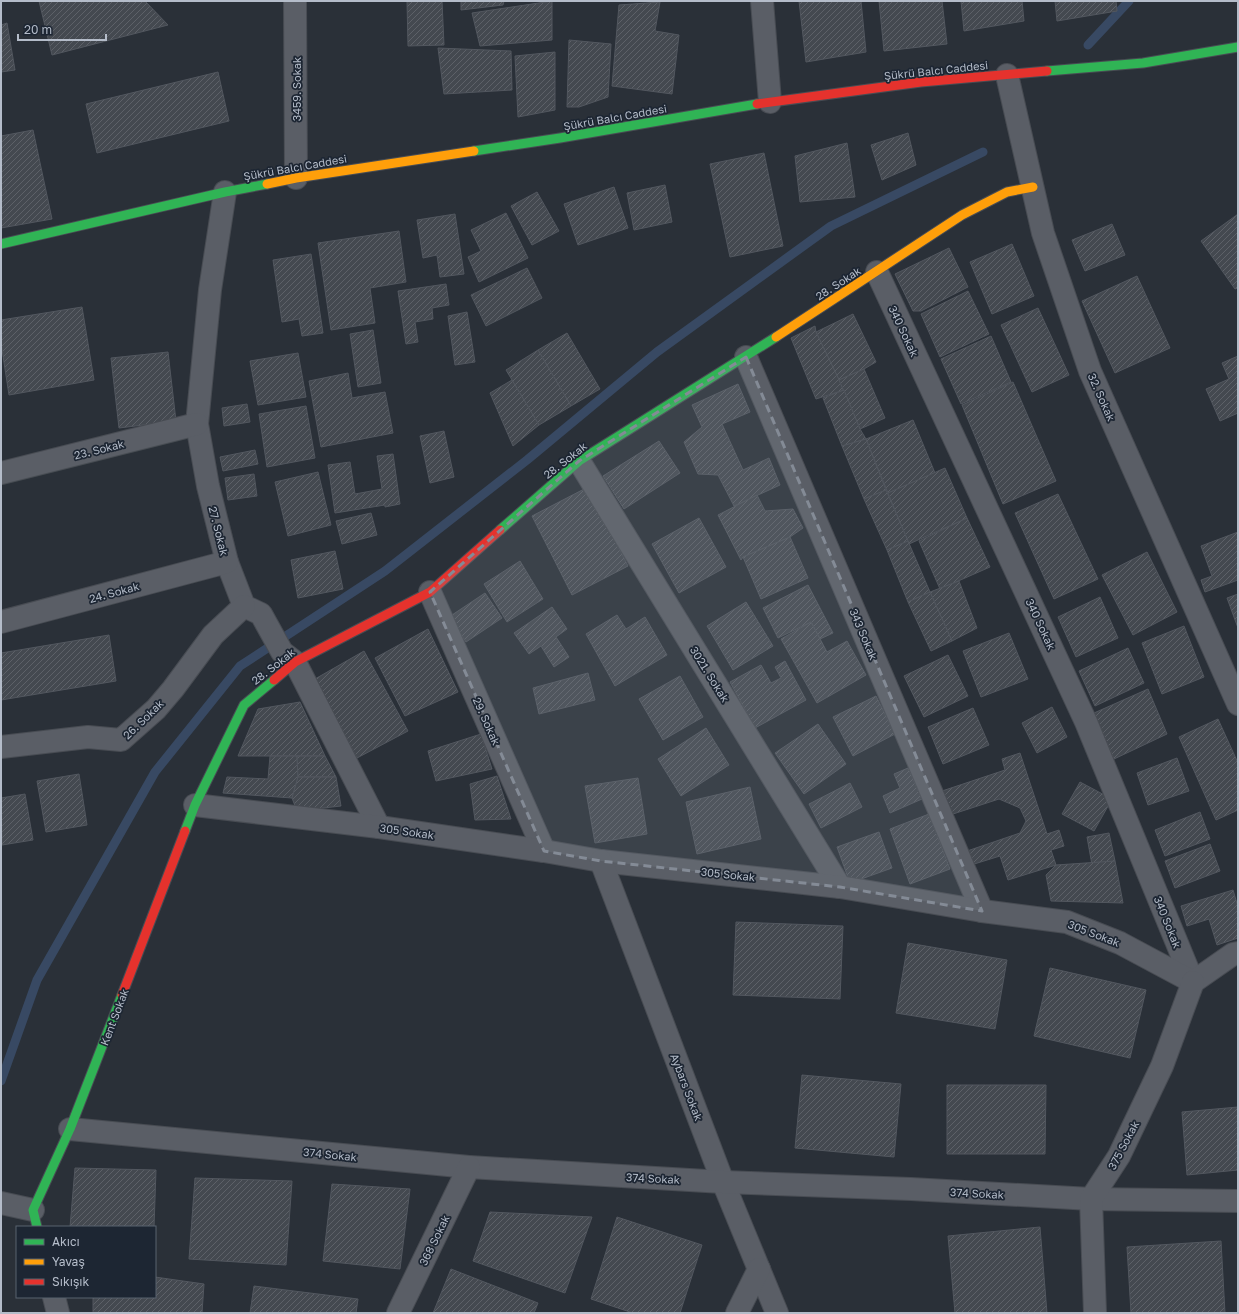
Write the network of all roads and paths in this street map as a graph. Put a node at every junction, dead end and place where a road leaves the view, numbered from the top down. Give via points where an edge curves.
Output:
1 (295, 1) edge
2 (762, 1) edge
3 (1238, 47) edge
4 (1007, 75) junction
5 (770, 102) junction
6 (296, 178) junction
7 (1033, 187) junction
8 (225, 192) junction
9 (1, 244) edge
10 (877, 272) junction
11 (746, 356) junction
12 (197, 424) junction
13 (579, 461) junction
14 (1, 473) edge
15 (227, 562) junction
16 (430, 592) junction
17 (252, 610) junction
18 (1, 622) edge
19 (288, 657) junction
20 (1238, 704) edge
21 (1, 747) edge
22 (195, 805) junction
23 (379, 827) junction
24 (544, 851) junction
25 (601, 860) junction
26 (840, 887) junction
27 (982, 911) junction
28 (1238, 953) edge
29 (1193, 982) junction
30 (70, 1129) junction
31 (469, 1167) junction
32 (723, 1182) junction
33 (1091, 1199) junction
34 (1238, 1201) edge
35 (2, 1203) edge
36 (35, 1218) edge
37 (759, 1269) junction
38 (54, 1298) edge
39 (58, 1313) edge
40 (398, 1313) edge
41 (737, 1313) edge
42 (777, 1313) edge
43 (1095, 1313) edge

1 - 6 street, 3459. Sokak
2 - 5 street
3 - 4 street, Şükrü Balcı Caddesi via 1143,63
4 - 5 street, Şükrü Balcı Caddesi via 921,82
4 - 7 street, 32. Sokak
5 - 6 street, Şükrü Balcı Caddesi via 560,138
6 - 8 street, Şükrü Balcı Caddesi
7 - 10 street, 28. Sokak via 1007,192 962,215
7 - 20 street, 32. Sokak via 1042,233 1090,371
8 - 9 street, Şükrü Balcı Caddesi
8 - 12 street, 27. Sokak via 210,290
10 - 11 street, 28. Sokak
10 - 29 street, 340 Sokak via 1086,722
11 - 13 street, 28. Sokak
11 - 27 street, 343 Sokak
12 - 14 street, 23. Sokak
12 - 15 street, 27. Sokak via 208,486
13 - 16 street, 28. Sokak
13 - 26 street, 3021. Sokak
15 - 17 street, 27. Sokak
15 - 18 street, 24. Sokak
16 - 19 street, 28. Sokak
16 - 24 street, 29. Sokak
17 - 19 street, 27. Sokak
17 - 21 street, 26. Sokak via 213,635 156,709 121,740 88,737
19 - 22 street, 28. Sokak via 244,705
19 - 23 street, 27. Sokak
22 - 23 street, 305 Sokak
22 - 30 street, Kent Sokak
23 - 24 street, 305 Sokak
24 - 25 street, 305 Sokak
25 - 26 street, 305 Sokak
25 - 32 street, Aybars Sokak
26 - 27 street, 305 Sokak
27 - 29 street, 305 Sokak via 1067,922 1120,943
28 - 29 street
29 - 33 street, 375 Sokak via 1162,1066 1119,1156
30 - 31 street, 374 Sokak
30 - 36 street, Kent Sokak
31 - 32 street, 374 Sokak
31 - 40 street, 368 Sokak
32 - 33 street, 374 Sokak
32 - 37 street, Aybars Sokak
33 - 34 street, 374 Sokak
33 - 43 street
35 - 36 street
37 - 41 street
37 - 42 street, Aybars Sokak
38 - 39 street

